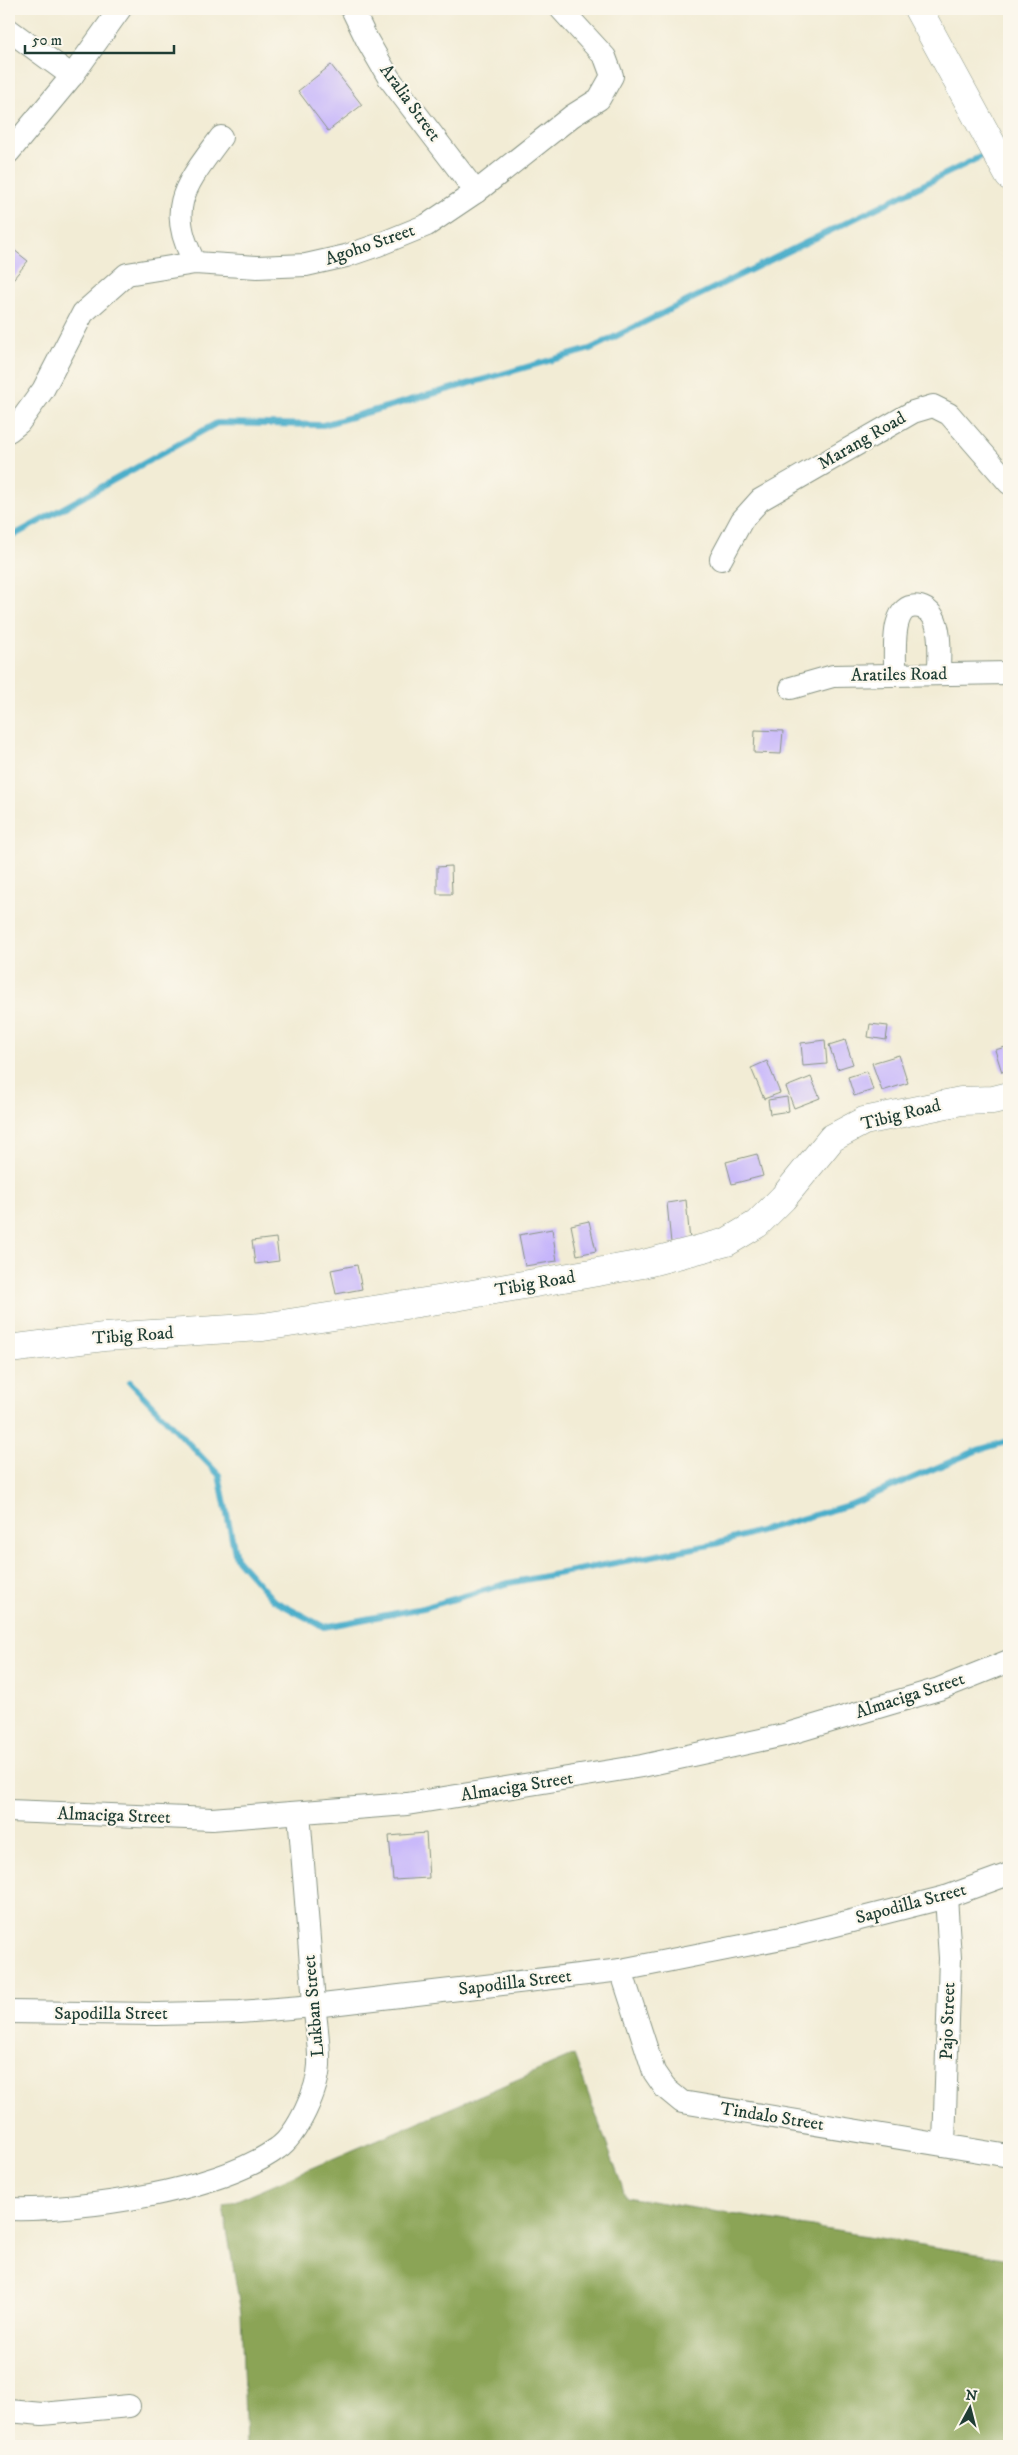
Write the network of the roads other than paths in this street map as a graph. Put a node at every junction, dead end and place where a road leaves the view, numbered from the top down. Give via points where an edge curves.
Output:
1 (120, 9) edge
2 (352, 9) edge
3 (561, 9) edge
4 (918, 9) edge
5 (9, 30) edge
6 (72, 76) junction
7 (221, 137) dead end
8 (9, 152) edge
9 (1009, 176) edge
10 (476, 192) junction
11 (195, 264) junction
12 (9, 431) edge
13 (1009, 483) edge
14 (721, 559) dead end
15 (1009, 673) edge
16 (896, 674) junction
17 (939, 674) junction
18 (791, 688) dead end
19 (1009, 1096) edge
20 (9, 1349) edge
21 (1009, 1660) edge
22 (9, 1810) edge
23 (299, 1813) junction
24 (1009, 1874) edge
25 (946, 1897) junction
26 (621, 1970) junction
27 (314, 2006) junction
28 (9, 2012) edge
29 (944, 2145) junction
30 (1009, 2156) edge
31 (9, 2208) edge
32 (129, 2406) dead end
33 (9, 2411) edge

1 - 6 street
2 - 10 street, Aralia Street via 389,78
3 - 10 street, Agoho Street via 605,57 612,76 599,99 572,116
4 - 9 main road
5 - 6 street
6 - 8 street
7 - 11 street via 188,184 179,217 184,242
10 - 11 street, Agoho Street via 426,225 346,256 306,266
11 - 12 street, Agoho Street via 127,274 83,313 43,390 19,423
13 - 14 street, Marang Road via 950,414 934,406 913,412 760,500 742,520
15 - 17 street, Aratiles Road
16 - 17 street, Aratiles Road
16 - 17 street via 896,626 901,613 920,607 931,613 937,624
16 - 18 street, Aratiles Road via 833,676
19 - 20 main road, Tibig Road via 961,1101 864,1121 832,1138 783,1198 757,1224 727,1242 643,1264 454,1298 263,1326 104,1337
21 - 23 street, Almaciga Street via 939,1689 793,1732 652,1764 407,1804
22 - 23 street, Almaciga Street via 212,1819
23 - 27 street, Lukban Street
24 - 25 street, Sapodilla Street
25 - 26 street, Sapodilla Street via 792,1936
25 - 29 street, Pajo Street via 950,1958
26 - 27 street, Sapodilla Street
26 - 29 street, Tindalo Street via 654,2072 665,2088 682,2102
27 - 28 street, Sapodilla Street via 157,2014
27 - 31 street, Lukban Street via 319,2066 306,2112 280,2148 240,2168 196,2184 138,2198 79,2206
29 - 30 street, Tindalo Street
32 - 33 street via 42,2414

